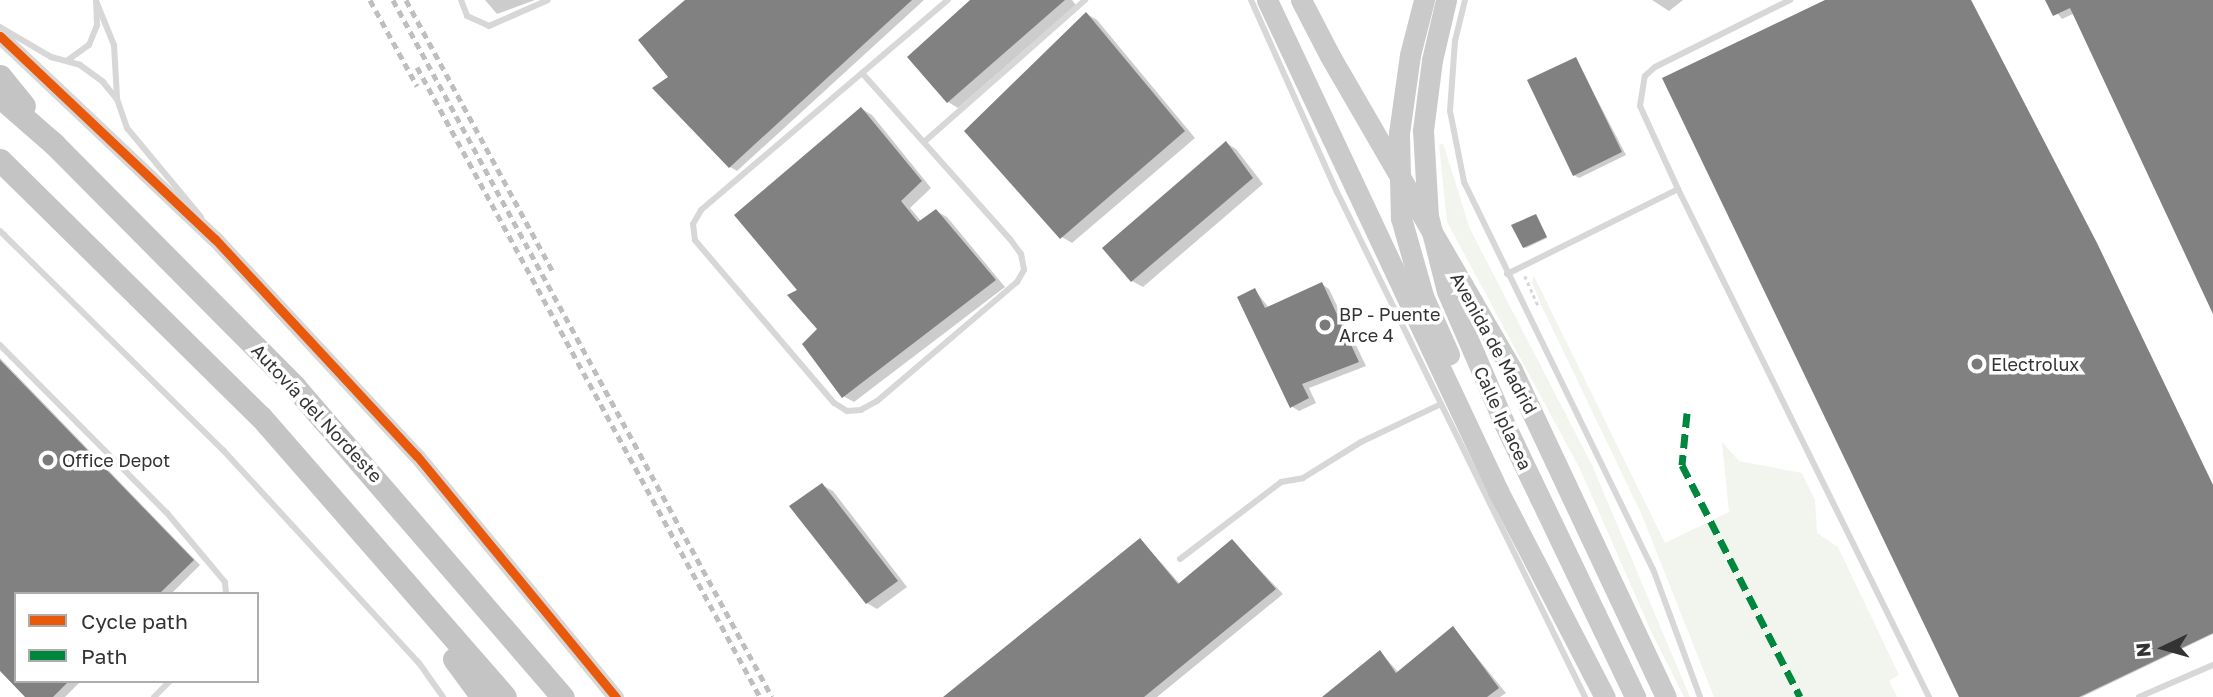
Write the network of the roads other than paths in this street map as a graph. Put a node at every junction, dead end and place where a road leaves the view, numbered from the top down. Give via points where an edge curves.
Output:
1 (96, 0) edge
2 (461, 0) edge
3 (548, 0) edge
4 (948, 0) edge
5 (1085, 0) edge
6 (1251, 0) edge
7 (1267, 0) edge
8 (1301, 0) edge
9 (1424, 0) edge
10 (1447, 0) edge
11 (1465, 0) edge
12 (1790, 0) edge
13 (0, 27) edge
14 (0, 36) edge
15 (68, 60) junction
16 (862, 73) junction
17 (0, 76) edge
18 (0, 97) edge
19 (117, 99) junction
20 (924, 142) junction
21 (54, 144) junction
22 (0, 160) edge
23 (1678, 189) junction
24 (0, 231) edge
25 (215, 239) junction
26 (1507, 274) junction
27 (0, 345) edge
28 (1439, 405) junction
29 (351, 517) junction
30 (1180, 559) dead end
31 (226, 592) edge
32 (1647, 652) junction
33 (2213, 665) edge
34 (168, 683) edge
35 (154, 697) edge
36 (443, 697) edge
37 (482, 697) edge
38 (505, 697) edge
39 (563, 697) edge
40 (616, 697) edge
41 (1585, 697) edge
42 (1606, 697) edge
43 (1635, 697) edge
44 (1666, 697) edge
45 (1672, 697) edge
46 (1700, 697) edge
47 (1929, 697) edge
48 (2139, 697) edge

1 - 15 lane via 97,25 89,45
1 - 19 lane via 114,45
2 - 3 lane via 467,16 489,26
4 - 16 lane
5 - 20 lane
6 - 28 lane
7 - 42 main road via 1498,491
8 - 32 main road, Avenida de Madrid, bridge via 1512,370
9 - 42 main road, Calle Iplacea via 1410,55 1399,133 1401,218 1423,296
10 - 43 main road, Calle Iplacea via 1432,60 1423,130 1428,216 1447,291 1486,386
11 - 26 lane via 1455,41 1450,111 1464,183
12 - 23 lane via 1645,76 1640,106
13 - 15 lane via 51,57
14 - 25 street
15 - 19 lane via 103,82
16 - 20 lane
16 - 20 lane via 701,210 693,224 695,240 834,403 847,411 877,401 1017,282 1024,270 1021,254 1010,239
17 - 21 highway
18 - 21 highway
19 - 25 lane via 127,128 185,193
21 - 39 highway, Autovía del Nordeste via 295,387
22 - 29 highway via 261,417
23 - 26 lane
23 - 47 lane
24 - 36 lane via 223,450 419,663
25 - 40 street via 417,456
26 - 46 lane via 1653,569
27 - 31 lane via 167,513 225,582
28 - 30 lane via 1361,442 1303,478 1281,482
28 - 41 lane
29 - 37 highway
29 - 38 highway
32 - 44 main road, Avenida de Madrid
32 - 45 main road
33 - 48 lane
34 - 35 lane

